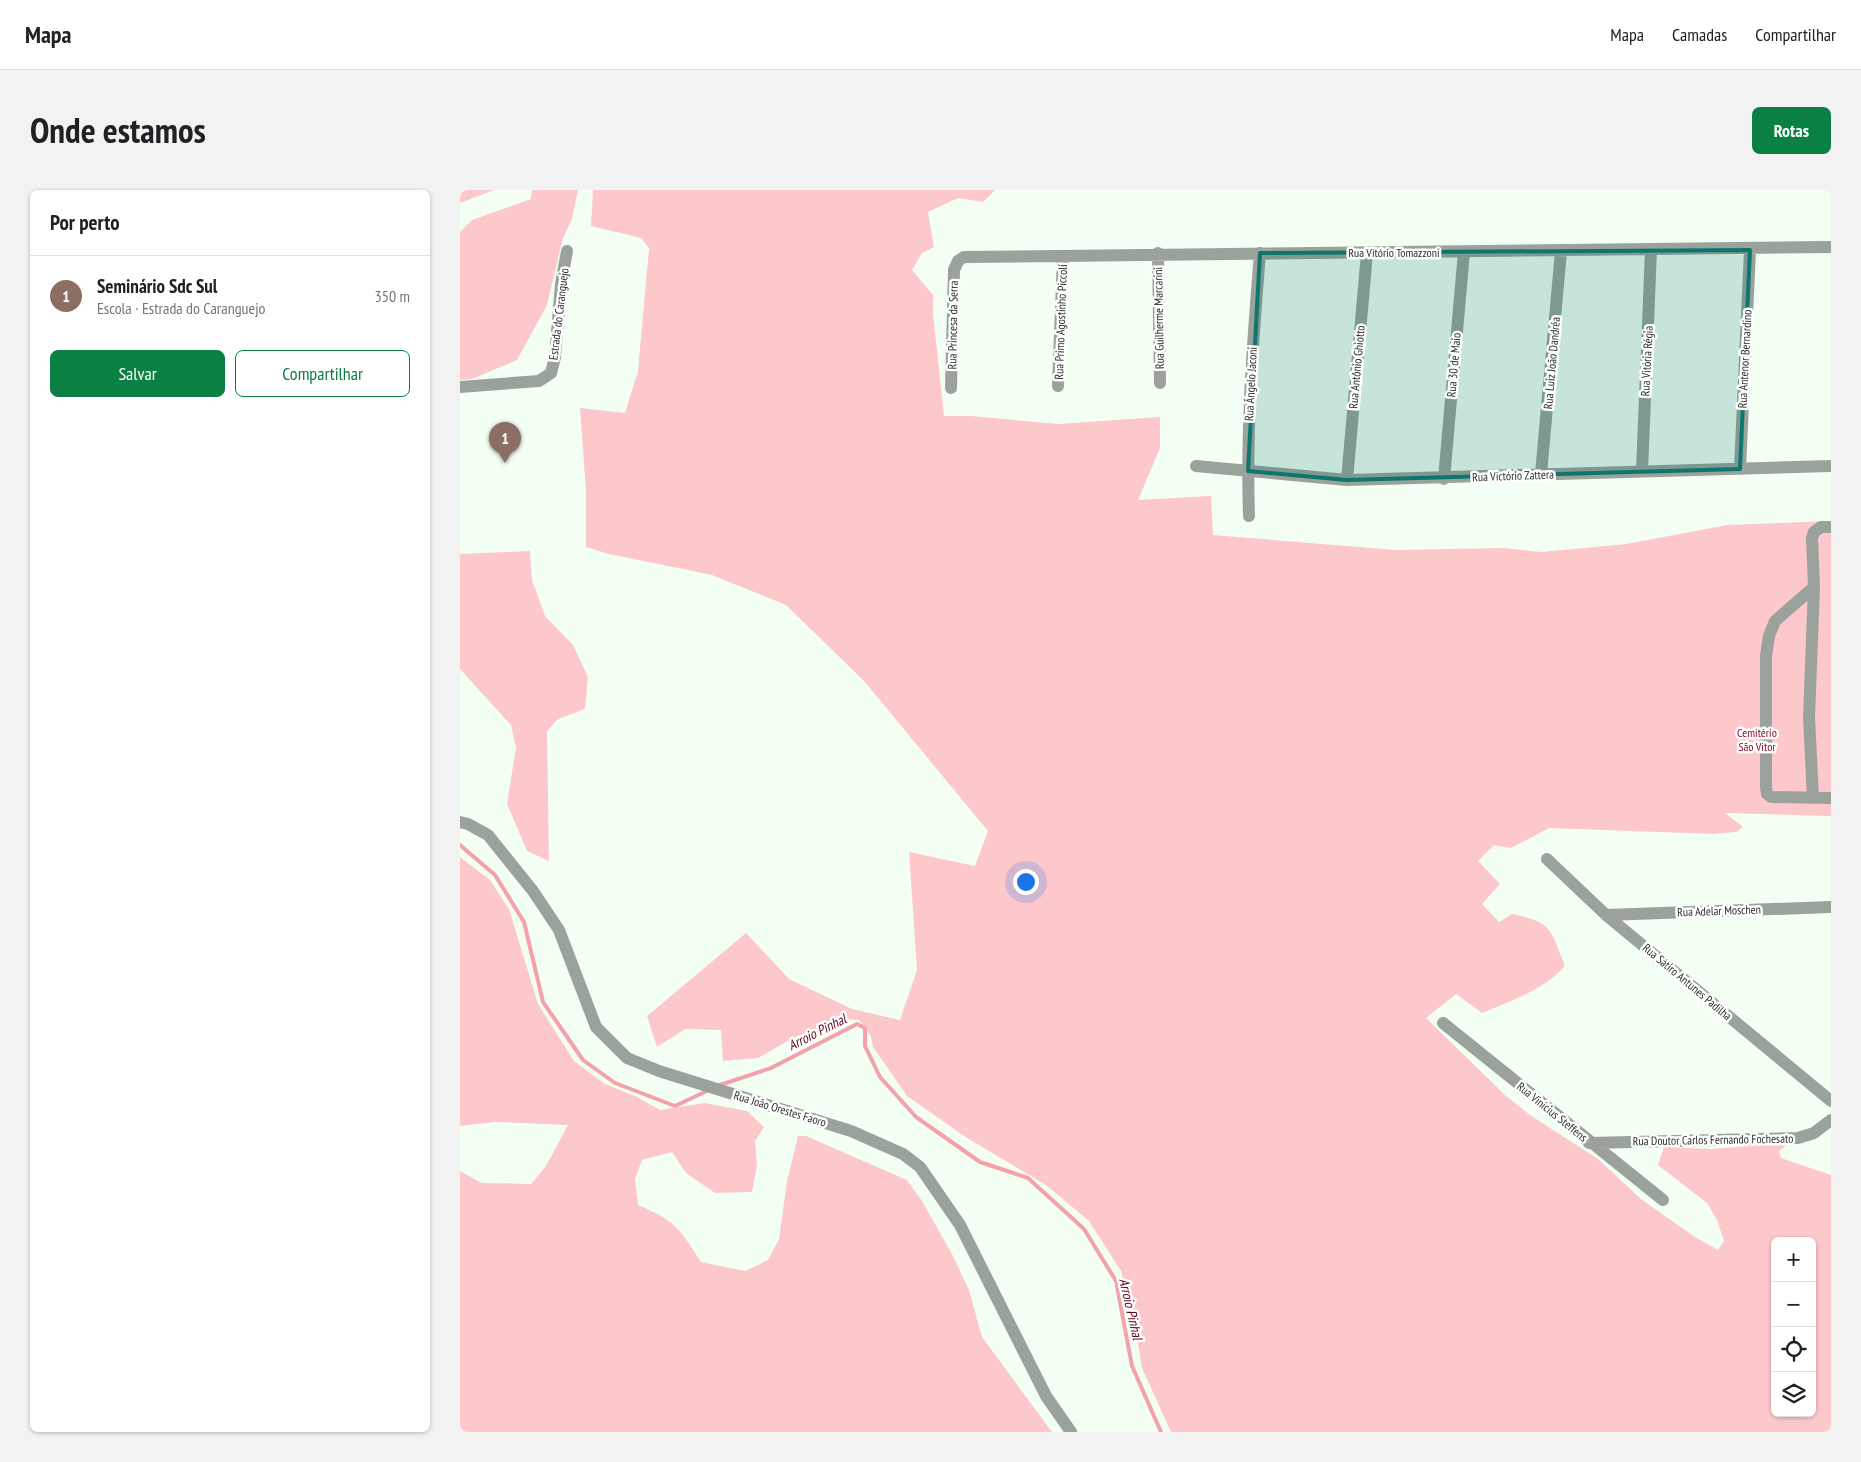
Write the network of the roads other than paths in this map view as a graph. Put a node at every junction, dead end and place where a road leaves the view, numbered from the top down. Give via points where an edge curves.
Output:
1 (1831, 247) edge
2 (1651, 250) junction
3 (1750, 250) junction
4 (567, 251) dead end
5 (1561, 251) junction
6 (1464, 252) junction
7 (1158, 253) junction
8 (1260, 253) junction
9 (1367, 253) junction
10 (1064, 257) junction
11 (958, 261) joint
12 (1160, 383) dead end
13 (1058, 386) dead end
14 (460, 388) edge
15 (952, 388) dead end
16 (1196, 466) dead end
17 (1831, 466) edge
18 (1740, 469) junction
19 (1248, 471) junction
20 (1642, 472) junction
21 (1541, 474) junction
22 (1444, 479) junction
23 (1346, 480) junction
24 (1249, 516) dead end
25 (1831, 527) edge
26 (1814, 587) junction
27 (1813, 798) junction
28 (1831, 798) edge
29 (460, 822) edge
30 (1547, 859) dead end
31 (1831, 907) edge
32 (1606, 915) junction
33 (1442, 1023) dead end
34 (1831, 1101) edge
35 (1831, 1120) edge
36 (1589, 1143) junction
37 (1663, 1200) dead end
38 (1071, 1432) edge

1 - 3 street, Rua Vitório Tomazzoni
2 - 3 street, Rua Vitório Tomazzoni
2 - 5 street, Rua Vitório Tomazzoni
2 - 20 street, Rua Vitória Régia
3 - 18 street, Rua Antenor Bernardino
4 - 14 street, Estrada do Caranguejo via 551,373 539,381
5 - 6 street, Rua Vitório Tomazzoni
5 - 21 street, Rua Luiz João Dandréa
6 - 9 street, Rua Vitório Tomazzoni
6 - 22 street, Rua 30 de Maio
7 - 8 street, Rua Vitório Tomazzoni
7 - 10 street, Rua Vitório Tomazzoni
7 - 12 street, Rua Guilherme Marcarini
8 - 9 street, Rua Vitório Tomazzoni
8 - 19 street, Rua Ângelo Jaconi via 1251,368
9 - 23 street, Rua Antônio Ghiotto
10 - 11 street, Rua Vitório Tomazzoni via 964,257
10 - 13 street, Rua Primo Agostinho Piccoli
11 - 15 street, Rua Princesa da Serra via 954,270
16 - 19 street, Rua Victório Zattera
17 - 18 street, Rua Victório Zattera
18 - 20 street, Rua Victório Zattera
19 - 23 street, Rua Victório Zattera
19 - 24 street, Rua Ângelo Jaconi
20 - 21 street, Rua Victório Zattera
21 - 22 street, Rua Victório Zattera
22 - 23 street, Rua Victório Zattera
25 - 26 street via 1821,527 1814,532
26 - 27 street via 1809,717
26 - 27 street via 1775,621 1766,656 1768,794 1771,797
27 - 28 street
29 - 38 street, Rua João Orestes Faoro via 488,835 532,891 559,930 596,1027 627,1058 850,1131 903,1154 920,1167 960,1225 1046,1396
30 - 32 street, Rua Sátiro Antunes Padilha
31 - 32 street, Rua Adelar Moschen
32 - 34 street, Rua Sátiro Antunes Padilha
33 - 36 street, Rua Vinícius Steffens
35 - 36 street, Rua Doutor Carlos Fernando Fochesato via 1814,1134 1798,1138
36 - 37 street, Rua Vinícius Steffens

